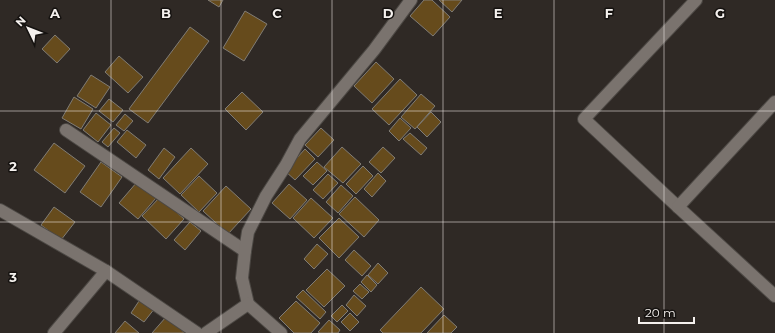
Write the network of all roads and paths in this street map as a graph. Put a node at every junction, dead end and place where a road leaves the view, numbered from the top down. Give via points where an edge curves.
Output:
1 (412, 0) edge
2 (696, 0) edge
3 (775, 102) edge
4 (66, 130) dead end
5 (678, 208) junction
6 (0, 210) edge
7 (245, 251) junction
8 (106, 271) junction
9 (773, 290) edge
10 (248, 304) junction
11 (54, 333) edge
12 (197, 333) edge
13 (206, 333) edge
14 (281, 333) edge

1 - 7 street via 300,139 248,232
2 - 5 street via 584,119
3 - 5 street
4 - 7 street
5 - 9 street
6 - 8 street
7 - 10 street via 242,278
8 - 11 street
8 - 12 street
10 - 13 street
10 - 14 street

